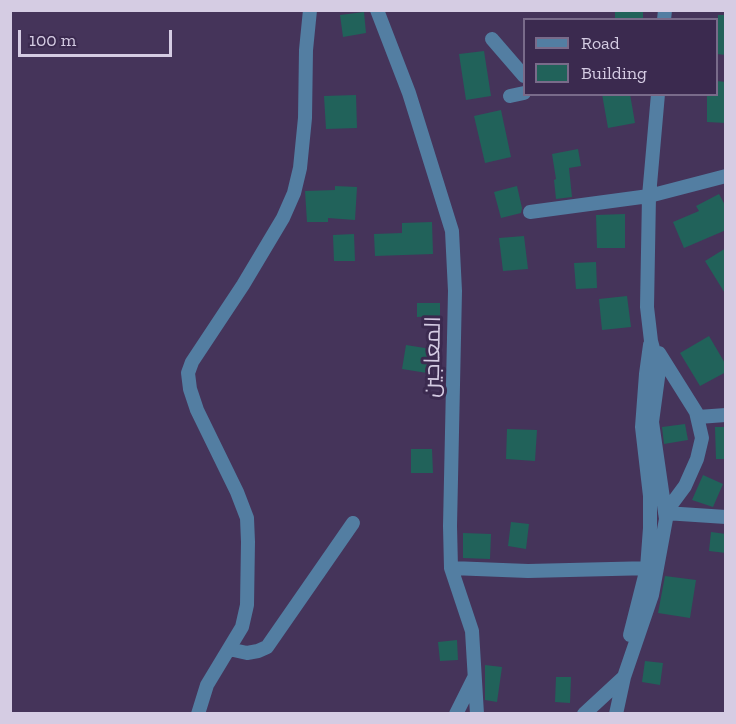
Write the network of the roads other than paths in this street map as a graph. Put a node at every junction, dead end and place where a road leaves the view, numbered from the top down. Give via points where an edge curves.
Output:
1 (310, 10) edge
2 (377, 10) edge
3 (492, 39) dead end
4 (523, 74) edge
5 (523, 93) edge
6 (510, 96) dead end
7 (658, 96) edge
8 (726, 176) edge
9 (650, 196) junction
10 (530, 212) dead end
11 (651, 341) junction
12 (726, 415) edge
13 (698, 417) junction
14 (665, 513) junction
15 (726, 517) edge
16 (352, 523) dead end
17 (451, 568) junction
18 (652, 568) junction
19 (229, 649) junction
20 (474, 678) junction
21 (624, 678) junction
22 (198, 714) edge
23 (456, 714) edge
24 (477, 714) edge
25 (584, 714) edge
26 (616, 714) edge

1 - 19 street via 305,118 294,192 283,218 188,374 196,410 247,518 247,605 242,627
2 - 17 street, المعاجين via 409,93 452,231 455,291
3 - 4 street
5 - 6 street
7 - 9 street
8 - 9 street
9 - 10 street
9 - 11 street via 647,307
11 - 13 street
11 - 14 street via 659,370 652,422
11 - 18 street via 642,427 650,496
12 - 13 street
13 - 14 street via 702,438 697,459 685,486
14 - 15 street
14 - 18 street
16 - 19 street via 267,647 247,653
17 - 18 street
17 - 20 street, المعاجين via 472,631
18 - 21 street via 626,648
19 - 22 street via 207,685
20 - 23 street
20 - 24 street, المعاجين
21 - 25 street
21 - 26 street

